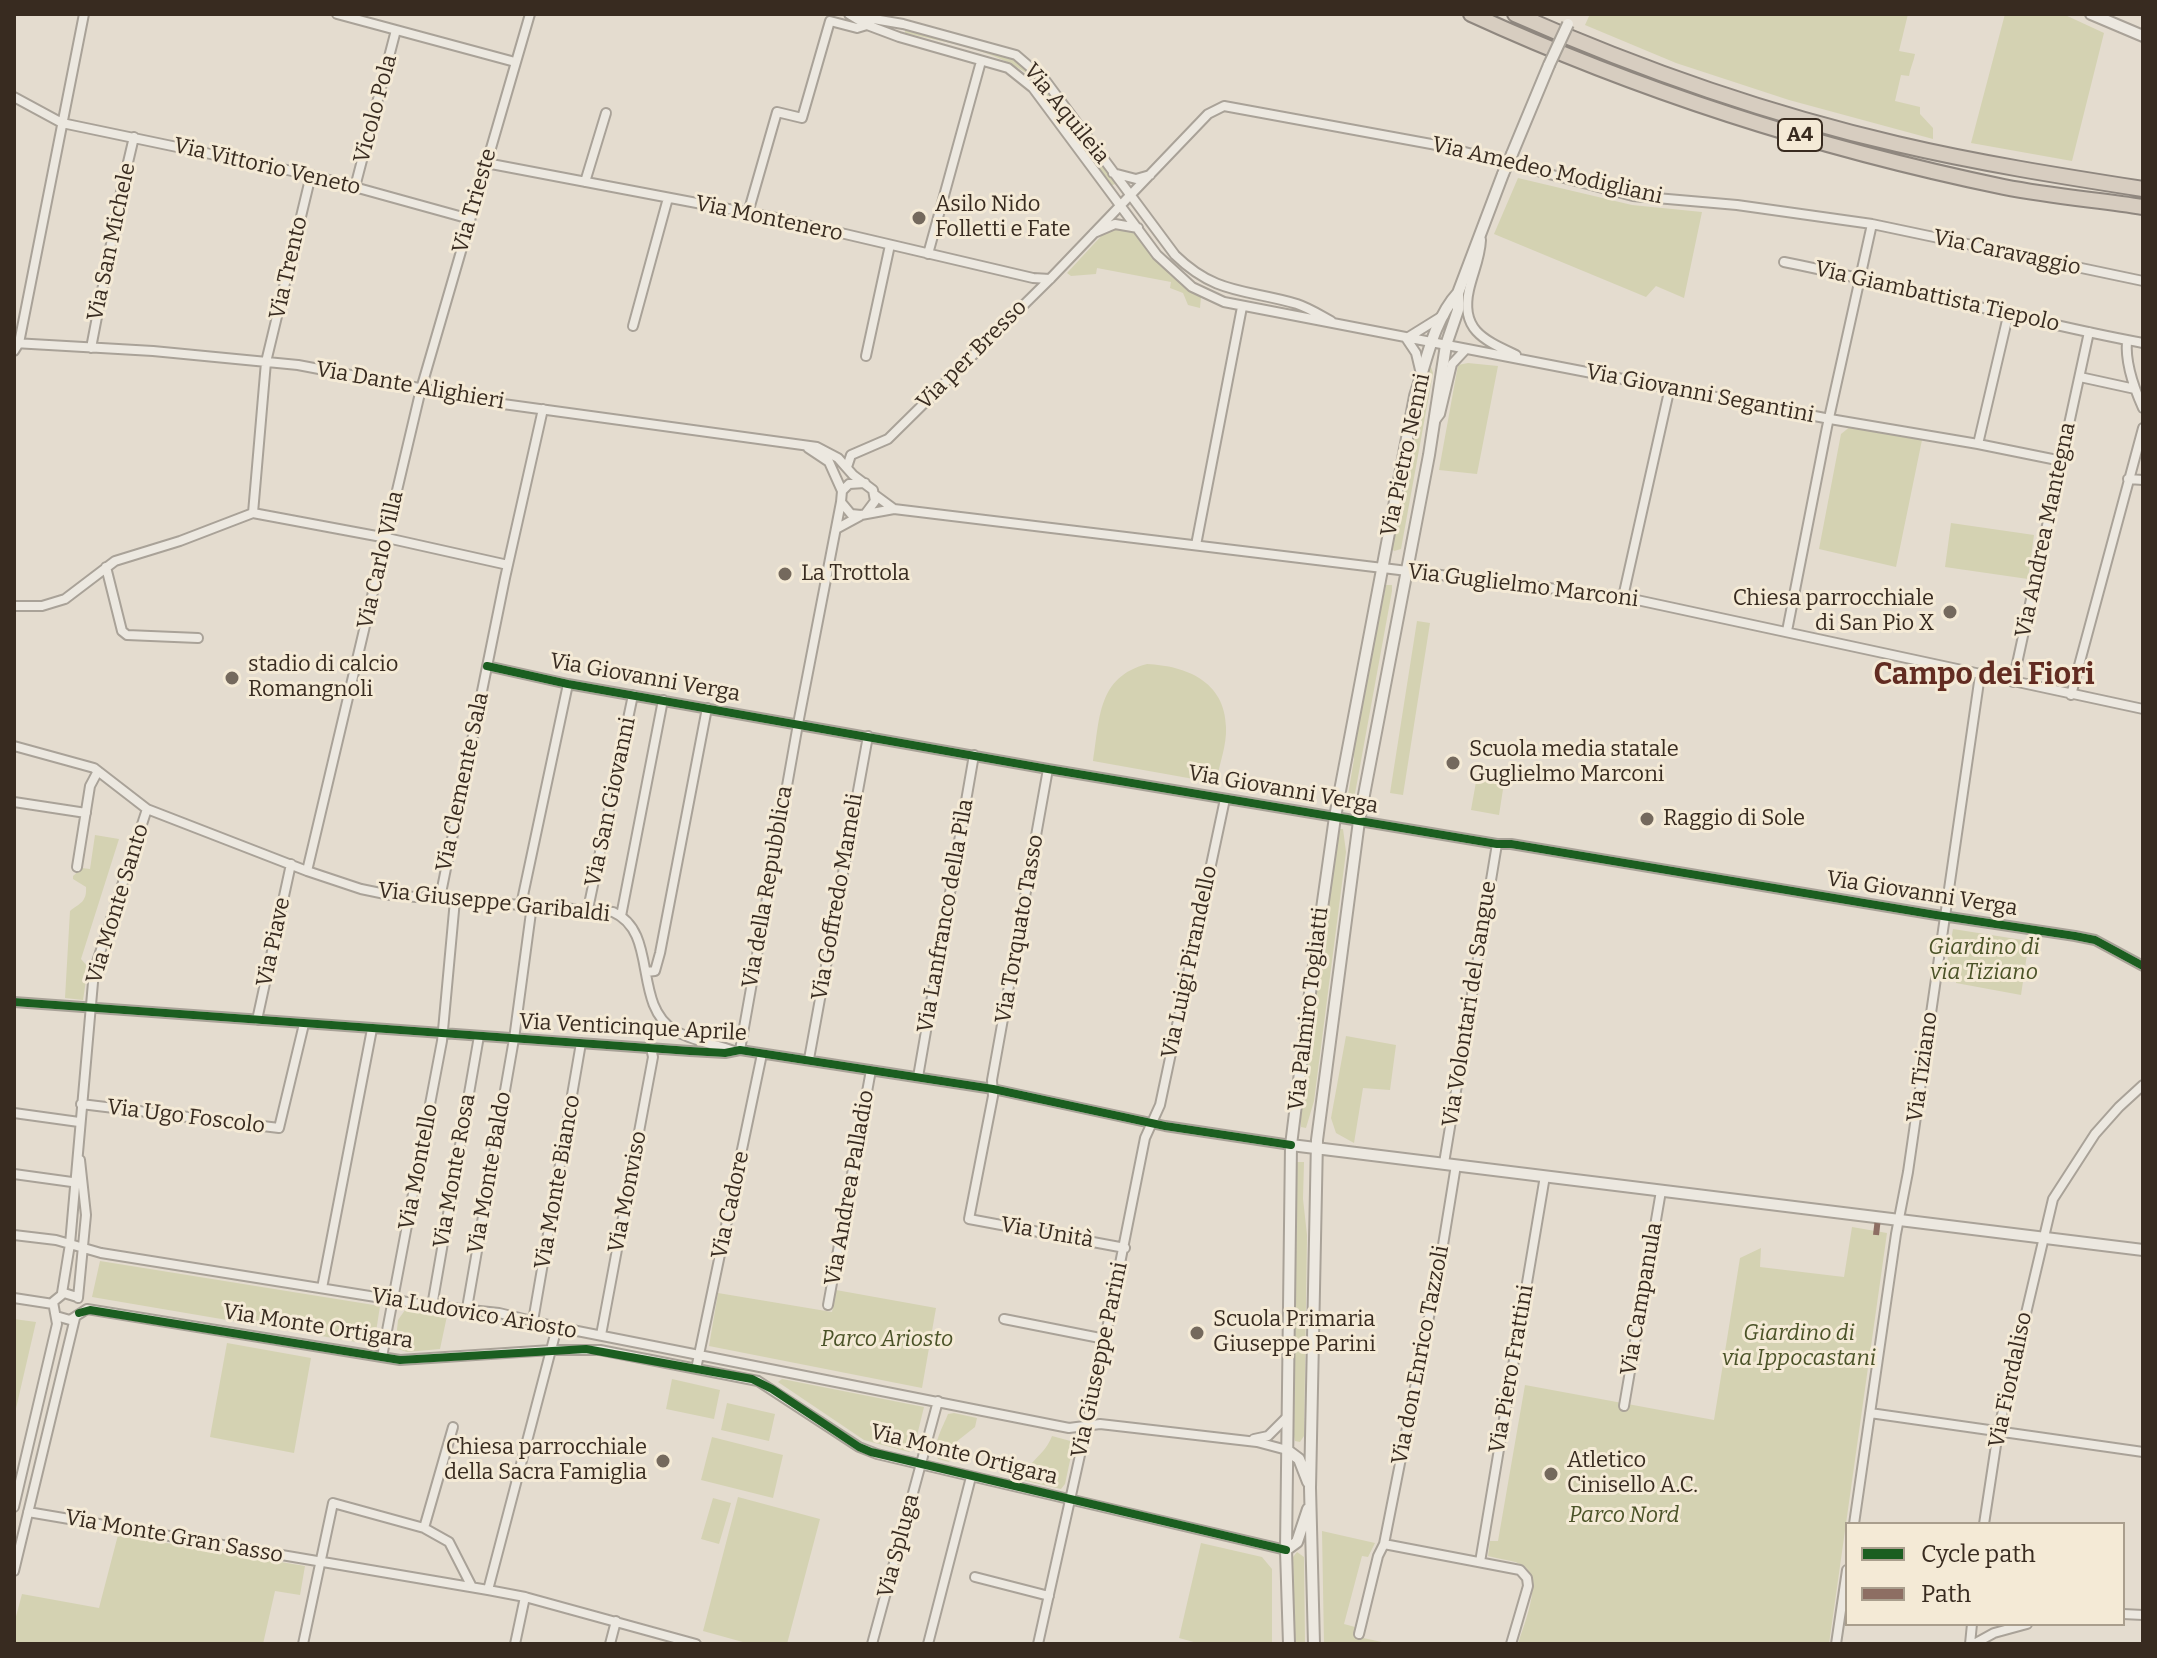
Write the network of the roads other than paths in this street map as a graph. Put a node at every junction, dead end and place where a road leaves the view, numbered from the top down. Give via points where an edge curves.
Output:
1 (84, 14) edge
2 (337, 14) edge
3 (530, 14) edge
4 (848, 14) edge
5 (1471, 14) edge
6 (1515, 14) edge
7 (2091, 14) edge
8 (1570, 19) edge
9 (867, 25) junction
10 (396, 30) junction
11 (2143, 36) edge
12 (515, 62) junction
13 (980, 65) dead end
14 (14, 97) edge
15 (1224, 106) joint
16 (606, 113) dead end
17 (62, 123) junction
18 (134, 137) junction
19 (486, 163) junction
20 (1113, 173) junction
21 (311, 175) junction
22 (1151, 175) junction
23 (585, 182) junction
24 (355, 187) junction
25 (2143, 189) edge
26 (1131, 196) junction
27 (668, 198) junction
28 (1120, 205) junction
29 (2143, 207) edge
30 (748, 213) junction
31 (470, 219) junction
32 (1872, 224) junction
33 (1138, 228) junction
34 (1093, 233) junction
35 (1481, 234) junction
36 (890, 245) junction
37 (928, 254) junction
38 (1784, 262) dead end
39 (1861, 278) junction
40 (1050, 279) junction
41 (2143, 281) edge
42 (1458, 293) junction
43 (1242, 307) junction
44 (1444, 315) junction
45 (2008, 316) junction
46 (1339, 325) junction
47 (633, 326) dead end
48 (2089, 332) junction
49 (1406, 338) junction
50 (2127, 341) junction
51 (1432, 342) junction
52 (2143, 343) edge
53 (1446, 345) junction
54 (16, 346) edge
55 (91, 348) junction
56 (1466, 349) junction
57 (866, 356) dead end
58 (1527, 360) junction
59 (266, 362) junction
60 (1421, 375) junction
61 (2080, 377) junction
62 (1670, 387) junction
63 (421, 389) junction
64 (2135, 389) junction
65 (2143, 408) edge
66 (543, 409) junction
67 (1830, 419) junction
68 (1434, 422) junction
69 (2143, 428) edge
70 (1978, 444) junction
71 (804, 446) junction
72 (2062, 461) junction
73 (847, 467) junction
74 (2128, 479) junction
75 (2143, 480) edge
76 (865, 483) junction
77 (842, 491) junction
78 (875, 495) junction
79 (841, 502) junction
80 (894, 509) junction
81 (253, 513) junction
82 (864, 514) junction
83 (836, 529) junction
84 (387, 538) junction
85 (1196, 545) junction
86 (508, 565) junction
87 (106, 567) junction
88 (1383, 568) junction
89 (1407, 571) junction
90 (1623, 597) junction
91 (14, 606) edge
92 (1787, 631) junction
93 (198, 638) dead end
94 (487, 666) junction
95 (1980, 675) junction
96 (2013, 682) junction
97 (568, 684) junction
98 (633, 695) junction
99 (2071, 695) junction
100 (663, 700) junction
101 (707, 708) junction
102 (2143, 709) edge
103 (798, 724) junction
104 (868, 736) junction
105 (14, 746) edge
106 (974, 755) junction
107 (1048, 769) junction
108 (98, 771) junction
109 (1225, 799) junction
110 (14, 802) edge
111 (147, 809) junction
112 (86, 813) junction
113 (1335, 817) junction
114 (1359, 821) junction
115 (1497, 844) junction
116 (291, 864) junction
117 (77, 867) dead end
118 (307, 871) junction
119 (440, 898) junction
120 (455, 900) junction
121 (521, 905) junction
122 (532, 905) junction
123 (588, 909) junction
124 (621, 916) junction
125 (1944, 916) junction
126 (2143, 966) edge
127 (646, 972) junction
128 (14, 1002) edge
129 (91, 1008) junction
130 (257, 1020) junction
131 (304, 1024) junction
132 (372, 1029) junction
133 (443, 1033) junction
134 (479, 1036) junction
135 (514, 1039) junction
136 (581, 1043) junction
137 (651, 1048) junction
138 (737, 1051) junction
139 (762, 1054) junction
140 (809, 1059) junction
141 (871, 1070) junction
142 (918, 1077) junction
143 (2143, 1085) edge
144 (993, 1089) junction
145 (81, 1104) junction
146 (14, 1113) edge
147 (79, 1122) junction
148 (1151, 1123) junction
149 (1291, 1145) junction
150 (1316, 1147) junction
151 (1444, 1163) junction
152 (1456, 1165) junction
153 (14, 1174) edge
154 (1545, 1176) junction
155 (79, 1183) junction
156 (1661, 1191) junction
157 (969, 1219) joint
158 (1898, 1220) junction
159 (14, 1235) edge
160 (2044, 1237) junction
161 (70, 1244) junction
162 (1125, 1248) junction
163 (83, 1250) junction
164 (2143, 1250) edge
165 (322, 1288) junction
166 (62, 1293) junction
167 (77, 1297) junction
168 (14, 1298) edge
169 (393, 1300) junction
170 (53, 1304) junction
171 (828, 1305) dead end
172 (432, 1306) junction
173 (467, 1308) junction
174 (77, 1315) junction
175 (56, 1316) junction
176 (1004, 1319) dead end
177 (533, 1321) junction
178 (557, 1327) junction
179 (601, 1335) junction
180 (1105, 1339) junction
181 (551, 1350) junction
182 (699, 1355) junction
183 (382, 1357) junction
184 (696, 1369) junction
185 (938, 1401) junction
186 (1624, 1406) dead end
187 (1870, 1413) junction
188 (1287, 1417) junction
189 (1086, 1426) junction
190 (453, 1427) dead end
191 (1998, 1432) junction
192 (1242, 1440) junction
193 (1287, 1450) junction
194 (2143, 1452) edge
195 (921, 1465) junction
196 (971, 1477) junction
197 (1310, 1488) junction
198 (1070, 1500) junction
199 (1310, 1501) junction
200 (14, 1507) edge
201 (28, 1512) junction
202 (1854, 1522) edge
203 (1984, 1522) edge
204 (424, 1528) junction
205 (1384, 1544) junction
206 (1286, 1550) junction
207 (320, 1561) junction
208 (1480, 1562) junction
209 (14, 1571) edge
210 (975, 1577) dead end
211 (1845, 1583) edge
212 (472, 1587) junction
213 (488, 1590) junction
214 (1049, 1596) junction
215 (525, 1597) junction
216 (616, 1621) junction
217 (2020, 1626) edge
218 (1359, 1634) dead end
219 (303, 1644) edge
220 (515, 1644) edge
221 (610, 1644) edge
222 (696, 1644) edge
223 (872, 1644) edge
224 (928, 1644) edge
225 (1038, 1644) edge
226 (1289, 1644) edge
227 (1314, 1644) edge
228 (1511, 1644) edge
229 (1836, 1644) edge
230 (1972, 1644) edge

1 - 17 street
2 - 10 street
3 - 12 street, Via Trieste
4 - 9 street, Via Aquileia
4 - 20 street, Via Aquileia via 1016,55 1045,80
5 - 29 highway, A4 via 1645,86 1764,125 2007,187
6 - 25 highway, A4 via 1756,105 1894,144
7 - 11 street
8 - 35 street, bridge
9 - 28 street, Via Aquileia via 1008,68 1033,88
9 - 30 street via 857,28 830,21 802,118 777,112
10 - 12 street
10 - 24 street, Vicolo Pola
12 - 19 street, Via Trieste
13 - 37 street
14 - 17 street, Via Vittorio Veneto
15 - 22 street, Via per Bresso via 1208,114
15 - 32 street, Via Amedeo Modigliani via 1442,146 1633,196
16 - 23 street
17 - 18 street, Via Vittorio Veneto
17 - 54 street
18 - 21 street, Via Vittorio Veneto
18 - 55 street, Via San Michele
19 - 23 street, Via Montenero
19 - 31 street, Via Trieste
20 - 22 street via 1136,179
20 - 26 street, Via Aquileia
21 - 24 street, Via Vittorio Veneto
21 - 59 street, Via Trento
22 - 26 street, Via per Bresso
23 - 27 street, Via Montenero
24 - 31 street, Via Vittorio Veneto
26 - 28 street, Via per Bresso
26 - 46 street, Via Giovanni Segantini via 1175,255 1200,276 1225,288 1296,304
27 - 30 street, Via Montenero
27 - 47 street
28 - 33 street, Via Giovanni Segantini
28 - 34 street, Via per Bresso
30 - 36 street, Via Montenero
31 - 63 street, Via Trieste
32 - 39 street
32 - 41 street, Via Caravaggio
33 - 34 street via 1115,224
33 - 43 street, Via Giovanni Segantini via 1157,255 1192,287
34 - 40 street, Via per Bresso
35 - 42 street
35 - 58 street via 1469,291 1472,328
36 - 37 street, Via Montenero
36 - 57 street
37 - 40 street, Via Montenero
38 - 39 street, Via Giambattista Tiepolo
39 - 45 street, Via Giambattista Tiepolo
39 - 67 street
40 - 73 street, Via per Bresso via 888,439 851,455
42 - 44 street
42 - 53 street
43 - 46 street, Via Giovanni Segantini
43 - 85 street
44 - 49 street
44 - 51 street
45 - 48 street, Via Giambattista Tiepolo
45 - 70 street
46 - 49 street, Via Giovanni Segantini
48 - 50 street, Via Giambattista Tiepolo
48 - 61 street, Via Andrea Mantegna
49 - 51 street, Via Giovanni Segantini
49 - 60 street
50 - 52 street, Via Giambattista Tiepolo
50 - 64 street
51 - 53 street, Via Giovanni Segantini
51 - 60 street, Via Pietro Nenni
53 - 56 street, Via Giovanni Segantini
53 - 68 street, Via Pietro Nenni
54 - 55 street, Via Dante Alighieri
55 - 59 street, Via Dante Alighieri
56 - 58 street, Via Giovanni Segantini
56 - 68 street via 1452,364
58 - 62 street, Via Giovanni Segantini
59 - 63 street, Via Dante Alighieri
59 - 81 street, Via Trento
60 - 88 street, Via Pietro Nenni
61 - 64 street
61 - 72 street, Via Andrea Mantegna
62 - 67 street, Via Giovanni Segantini
62 - 90 street
63 - 66 street, Via Dante Alighieri
63 - 84 street, Via Carlo Villa
64 - 65 street
66 - 71 street, Via Dante Alighieri
66 - 86 street, Via Clemente Sala
67 - 70 street, Via Giovanni Segantini
67 - 92 street
68 - 89 street, Via Pietro Nenni
69 - 74 street
70 - 72 street, Via Giovanni Segantini
71 - 73 street, Via Dante Alighieri via 830,452
71 - 77 street via 829,462
72 - 96 street, Via Andrea Mantegna
73 - 76 street, Via Dante Alighieri
74 - 75 street
74 - 99 street
76 - 77 street via 849,484
76 - 78 street
77 - 79 street
78 - 80 street, Via Guglielmo Marconi
78 - 82 street
79 - 82 street via 846,511
79 - 83 street, Via della Repubblica
80 - 82 street, Via Guglielmo Marconi
80 - 85 street, Via Guglielmo Marconi
81 - 84 street
81 - 87 street
82 - 83 street
83 - 103 street, Via della Repubblica
84 - 86 street
84 - 118 street, Via Carlo Villa
85 - 88 street, Via Guglielmo Marconi
86 - 94 street, Via Clemente Sala
87 - 91 street via 65,599
87 - 93 street via 127,635
88 - 89 street, Via Guglielmo Marconi
88 - 113 street, Via Palmiro Togliatti
89 - 90 street, Via Guglielmo Marconi
89 - 114 street, Via Palmiro Togliatti
90 - 92 street, Via Guglielmo Marconi
92 - 95 street, Via Guglielmo Marconi
94 - 97 street, Via Giovanni Verga
94 - 119 street, Via Clemente Sala
95 - 96 street, Via Guglielmo Marconi
95 - 125 street, Via Tiziano
96 - 99 street, Via Guglielmo Marconi
97 - 98 street, Via Giovanni Verga
97 - 121 street
98 - 100 street, Via Giovanni Verga
98 - 123 street, Via San Giovanni
99 - 102 street, Via Guglielmo Marconi
100 - 101 street, Via Giovanni Verga
100 - 124 street
101 - 103 street, Via Giovanni Verga
101 - 127 street via 655,971
103 - 104 street, Via Giovanni Verga
103 - 138 street, Via della Repubblica
104 - 106 street, Via Giovanni Verga
104 - 140 street, Via Goffredo Mameli
105 - 108 street, Via Giuseppe Garibaldi
106 - 107 street, Via Giovanni Verga
106 - 142 street, Via Lanfranco della Pila
107 - 109 street, Via Giovanni Verga
107 - 144 street, Via Torquato Tasso
108 - 111 street, Via Giuseppe Garibaldi
108 - 112 street
109 - 113 street, Via Giovanni Verga
109 - 148 street, Via Luigi Pirandello via 1160,1105
110 - 112 street
111 - 116 street, Via Giuseppe Garibaldi
111 - 129 street, Via Monte Santo via 94,971
112 - 117 street
113 - 114 street, Via Giovanni Verga
113 - 149 street, Via Palmiro Togliatti
114 - 115 street, Via Giovanni Verga
114 - 150 street, Via Palmiro Togliatti
115 - 125 street, Via Giovanni Verga
115 - 151 street, Via Volontari del Sangue
116 - 118 street, Via Giuseppe Garibaldi
116 - 130 street, Via Piave
118 - 119 street, Via Giuseppe Garibaldi via 390,895
119 - 120 street, Via Giuseppe Garibaldi
120 - 121 street, Via Giuseppe Garibaldi
120 - 133 street, Via Montello
121 - 122 street, Via Giuseppe Garibaldi
122 - 123 street, Via Giuseppe Garibaldi
122 - 135 street, Via Monte Baldo
123 - 124 street, Via Giuseppe Garibaldi
124 - 127 street, Via Giuseppe Garibaldi via 635,933
125 - 126 street, Via Giovanni Verga via 2095,940
125 - 158 street, Via Tiziano
127 - 138 street, Via Giuseppe Garibaldi via 657,1012 675,1030
128 - 129 street, Via Venticinque Aprile
129 - 130 street, Via Venticinque Aprile
129 - 145 street, Via Monte Santo
130 - 131 street, Via Venticinque Aprile
131 - 132 street, Via Venticinque Aprile
131 - 145 street, Via Ugo Foscolo via 279,1128
132 - 133 street, Via Venticinque Aprile
132 - 165 street
133 - 134 street, Via Venticinque Aprile
133 - 169 street, Via Montello
134 - 135 street, Via Venticinque Aprile
134 - 172 street, Via Monte Rosa
135 - 136 street, Via Venticinque Aprile
135 - 173 street, Via Monte Baldo
136 - 137 street, Via Venticinque Aprile
136 - 177 street, Via Monte Bianco
137 - 138 street, Via Venticinque Aprile
137 - 179 street, Via Monviso
138 - 139 street, Via Venticinque Aprile
139 - 140 street, Via Venticinque Aprile
139 - 182 street, Via Cadore
140 - 141 street, Via Venticinque Aprile
141 - 142 street, Via Venticinque Aprile
141 - 171 street, Via Andrea Palladio
142 - 144 street, Via Venticinque Aprile
143 - 160 street, Via Fiordaliso via 2095,1134 2070,1171 2053,1199
144 - 148 street, Via Venticinque Aprile
144 - 157 street, Via Torquato Tasso
145 - 147 street, Via Monte Santo
146 - 147 street
147 - 155 street, Via Monte Santo
148 - 149 street, Via Venticinque Aprile
148 - 162 street, Via Giuseppe Parini
149 - 150 street, Via Venticinque Aprile
149 - 188 street, Via Palmiro Togliatti
150 - 151 street, Via Venticinque Aprile
150 - 197 street, Via Palmiro Togliatti
151 - 152 street, Via Venticinque Aprile
152 - 154 street, Via Venticinque Aprile
152 - 205 street, Via don Enrico Tazzoli
153 - 155 street
154 - 156 street, Via Venticinque Aprile
154 - 208 street, Via Piero Frattini
155 - 161 street, Via Monte Santo
155 - 163 street, Via Monte Santo via 86,1215
156 - 158 street, Via Venticinque Aprile
156 - 186 street, Via Campanula
157 - 162 street, Via Unità
158 - 160 street, Via Venticinque Aprile
158 - 187 street, Via Tiziano
159 - 161 street, Via Ludovico Ariosto
160 - 164 street, Via Venticinque Aprile
160 - 191 street, Via Fiordaliso
161 - 163 street, Via Ludovico Ariosto
161 - 166 street, Via Monte Santo
162 - 180 street, Via Giuseppe Parini
163 - 165 street, Via Ludovico Ariosto
163 - 167 street, Via Monte Santo
165 - 169 street, Via Ludovico Ariosto
166 - 167 street
166 - 170 street
167 - 174 street
168 - 170 street
169 - 172 street, Via Ludovico Ariosto
169 - 183 street, Via Montello
170 - 175 street
172 - 173 street, Via Ludovico Ariosto
173 - 177 street, Via Ludovico Ariosto
174 - 175 street via 65,1321
174 - 183 street, Via Monte Ortigara via 98,1311
174 - 201 street
175 - 200 street
176 - 180 street
177 - 178 street, Via Ludovico Ariosto
178 - 179 street, Via Ludovico Ariosto
178 - 181 street
179 - 182 street, Via Ludovico Ariosto
180 - 189 street, Via Giuseppe Parini
181 - 183 street, Via Monte Ortigara via 410,1361
181 - 184 street, Via Monte Ortigara via 593,1349
181 - 213 street
182 - 184 street, Via Cadore
182 - 185 street, Via Ludovico Ariosto
184 - 195 street, Via Monte Ortigara via 758,1381 859,1447
185 - 189 street, Via Ludovico Ariosto via 1069,1428
185 - 195 street, Via Spluga
187 - 191 street
187 - 202 street, Via Tiziano
188 - 192 street, Via Ludovico Ariosto via 1268,1436
188 - 193 street, Via Palmiro Togliatti
189 - 192 street, Via Ludovico Ariosto
189 - 198 street, Via Giuseppe Parini
190 - 204 street
191 - 194 street
191 - 203 street, Via Fiordaliso
192 - 193 street, Via Ludovico Ariosto
193 - 197 street via 1299,1459
193 - 206 street, Via Palmiro Togliatti
195 - 196 street, Via Monte Ortigara
195 - 223 street, Via Spluga
196 - 198 street, Via Monte Ortigara
196 - 224 street
197 - 199 street, Via Palmiro Togliatti
198 - 206 street, Via Monte Ortigara
198 - 214 street, Via Giuseppe Parini
199 - 206 street, Via Palmiro Togliatti via 1299,1539
199 - 227 street, Via Palmiro Togliatti
201 - 207 street, Via Monte Gran Sasso
201 - 209 street
204 - 207 street via 333,1503
204 - 212 street via 449,1542
205 - 208 street
205 - 218 street, Via don Enrico Tazzoli
206 - 226 street, Via Palmiro Togliatti
207 - 212 street, Via Monte Gran Sasso
207 - 219 street
208 - 228 street via 1520,1570 1527,1578
210 - 214 street
211 - 229 street
212 - 213 street, Via Monte Gran Sasso
213 - 215 street, Via Monte Gran Sasso
214 - 225 street, Via Giuseppe Parini
215 - 216 street, Via Monte Gran Sasso
215 - 220 street
216 - 221 street
216 - 222 street, Via Monte Gran Sasso
217 - 230 street

